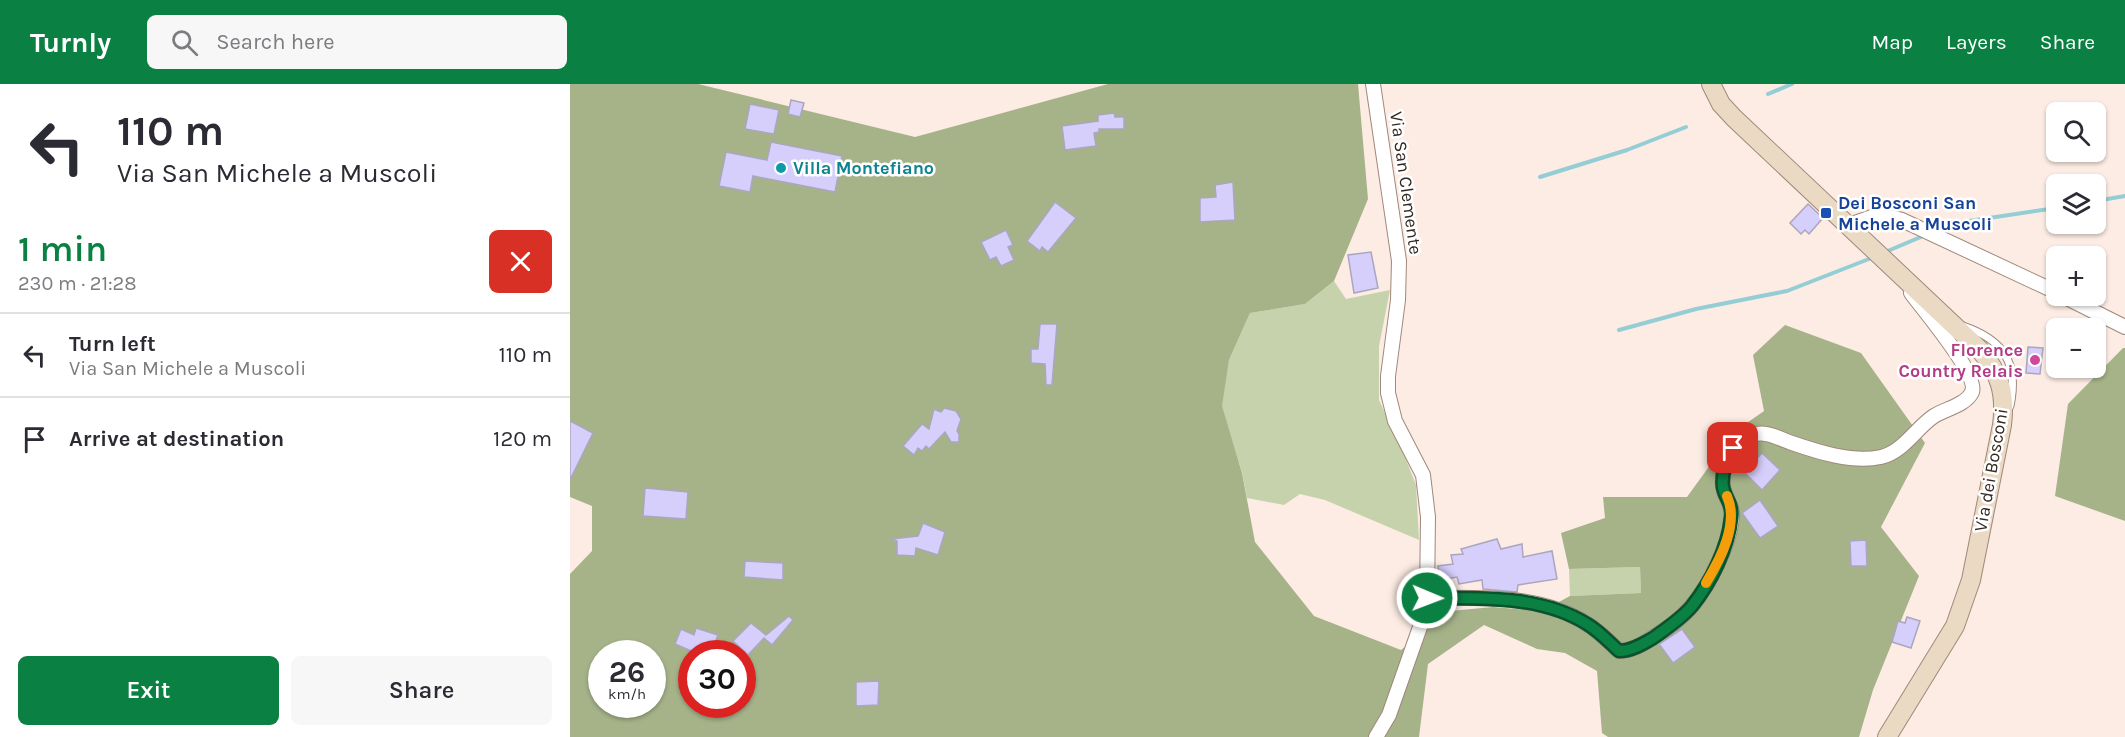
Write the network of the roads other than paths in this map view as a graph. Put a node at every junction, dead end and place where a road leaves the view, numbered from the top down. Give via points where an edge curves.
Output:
1 (1374, 84) edge
2 (1710, 84) edge
3 (1849, 225) junction
4 (1899, 272) junction
5 (2046, 287) edge
6 (2083, 306) edge
7 (2125, 327) edge
8 (1427, 598) junction
9 (1376, 737) edge
10 (1887, 737) edge

1 - 8 street, Via San Clemente via 1400,261 1388,393 1395,421 1423,475 1428,517
2 - 3 main road, Via dei Bosconi via 1734,118
3 - 4 main road, Via dei Bosconi
3 - 5 street via 1880,214 1902,220
4 - 8 street via 1963,363 1973,387 1971,394 1923,423 1898,449 1882,457 1846,457 1766,434 1754,434 1733,448 1726,460 1723,488 1732,514 1729,536 1712,574 1674,624 1628,651 1619,651 1588,625 1539,605 1486,598
4 - 10 main road, Via dei Bosconi via 1993,367 2003,393 2003,416 1971,580 1955,626
6 - 7 street
8 - 9 street, Via San Clemente via 1389,715

